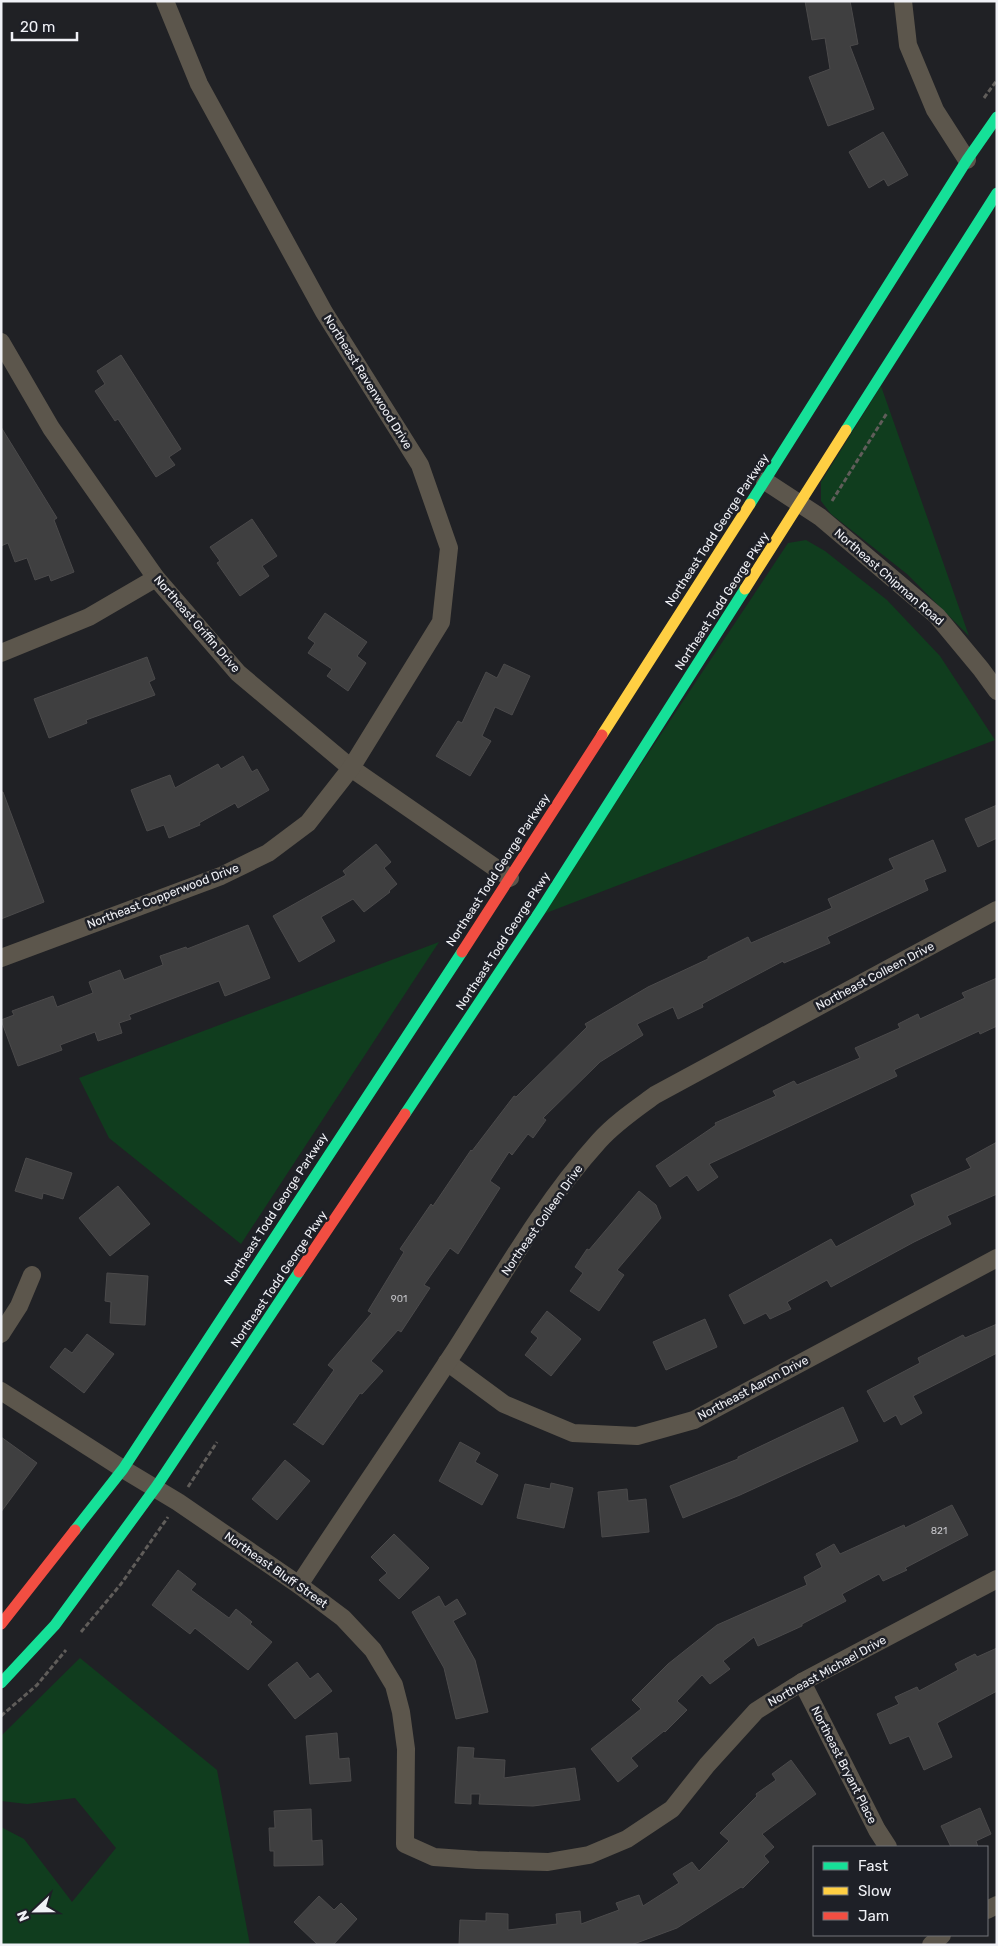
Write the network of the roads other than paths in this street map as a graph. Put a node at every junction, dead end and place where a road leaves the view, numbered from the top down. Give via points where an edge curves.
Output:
1 (165, 1) edge
2 (903, 1) edge
3 (997, 117) edge
4 (967, 160) junction
5 (996, 196) edge
6 (1, 342) edge
7 (765, 482) junction
8 (800, 503) junction
9 (156, 578) junction
10 (1, 653) edge
11 (997, 690) edge
12 (351, 768) junction
13 (510, 878) junction
14 (997, 910) edge
15 (1, 958) edge
16 (997, 1258) edge
17 (32, 1275) dead end
18 (1, 1334) edge
19 (447, 1362) junction
20 (1, 1391) edge
21 (123, 1469) junction
22 (156, 1487) junction
23 (997, 1580) edge
24 (299, 1585) junction
25 (1, 1624) edge
26 (802, 1682) junction
27 (1, 1683) edge
28 (405, 1844) joint
29 (887, 1846) edge
30 (941, 1936) edge
31 (930, 1945) edge

1 - 12 street, Northeast Ravenwood Drive via 198,84 324,312 420,465 449,548 441,622
2 - 4 street via 908,45 934,110
3 - 4 main road, Northeast Todd George Parkway
4 - 7 main road, Northeast Todd George Parkway
5 - 8 main road, Northeast Todd George Pkwy
6 - 9 street, Northeast Griffin Drive via 50,428
7 - 8 street, Northeast Chipman Road
7 - 13 main road, Northeast Todd George Parkway
8 - 11 street, Northeast Chipman Road via 937,616
8 - 22 main road, Northeast Todd George Pkwy via 540,911
9 - 10 street via 89,617
9 - 12 street, Northeast Griffin Drive via 238,673
12 - 13 street, Northeast Griffin Drive
12 - 15 street, Northeast Copperwood Drive via 308,823 268,853 221,876
13 - 21 main road, Northeast Todd George Parkway
14 - 19 street, Northeast Colleen Drive via 655,1095 627,1116 601,1139 569,1177
16 - 19 street, Northeast Aaron Drive via 694,1420 637,1436 574,1433 504,1404
17 - 18 street
19 - 24 street, Northeast Colleen Drive
20 - 21 street, Northeast Bluff Street
21 - 22 street, Northeast Bluff Street
21 - 25 main road, Northeast Todd George Parkway
22 - 24 street, Northeast Bluff Street
22 - 27 main road, Northeast Todd George Pkwy via 55,1625
23 - 26 street, Northeast Michael Drive
24 - 28 street, Northeast Bluff Street via 343,1618 373,1650 394,1685 406,1749
26 - 28 street, Northeast Michael Drive via 756,1711 672,1809 627,1839 589,1855 548,1862 477,1860 434,1857
26 - 29 street, Northeast Bryant Place
30 - 31 street

